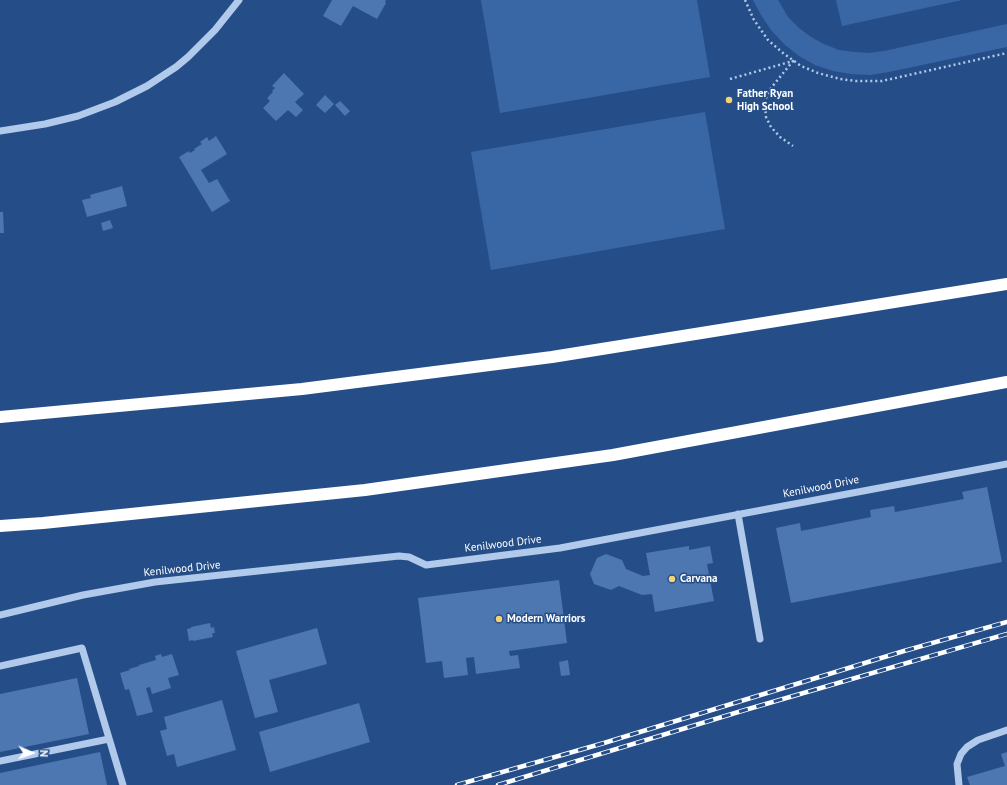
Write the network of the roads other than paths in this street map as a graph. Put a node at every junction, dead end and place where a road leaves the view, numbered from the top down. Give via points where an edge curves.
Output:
1 (238, 0) edge
2 (0, 130) edge
3 (1007, 284) edge
4 (1007, 382) edge
5 (0, 417) edge
6 (1007, 464) edge
7 (738, 514) junction
8 (0, 526) edge
9 (0, 616) edge
10 (760, 639) dead end
11 (0, 666) edge
12 (1007, 730) edge
13 (109, 738) junction
14 (0, 761) edge
15 (123, 785) edge
16 (959, 785) edge

1 - 2 street via 215,30 188,57 147,86 78,116 45,124
3 - 5 highway via 552,357 302,389
4 - 8 highway via 613,455 334,493
6 - 7 street, Kenilwood Drive
7 - 9 street, Kenilwood Drive via 560,548 426,565 409,557 399,556 155,582 83,595
7 - 10 street
11 - 13 street via 82,648
12 - 16 street via 978,740 967,747 957,764
13 - 14 street
13 - 15 street

